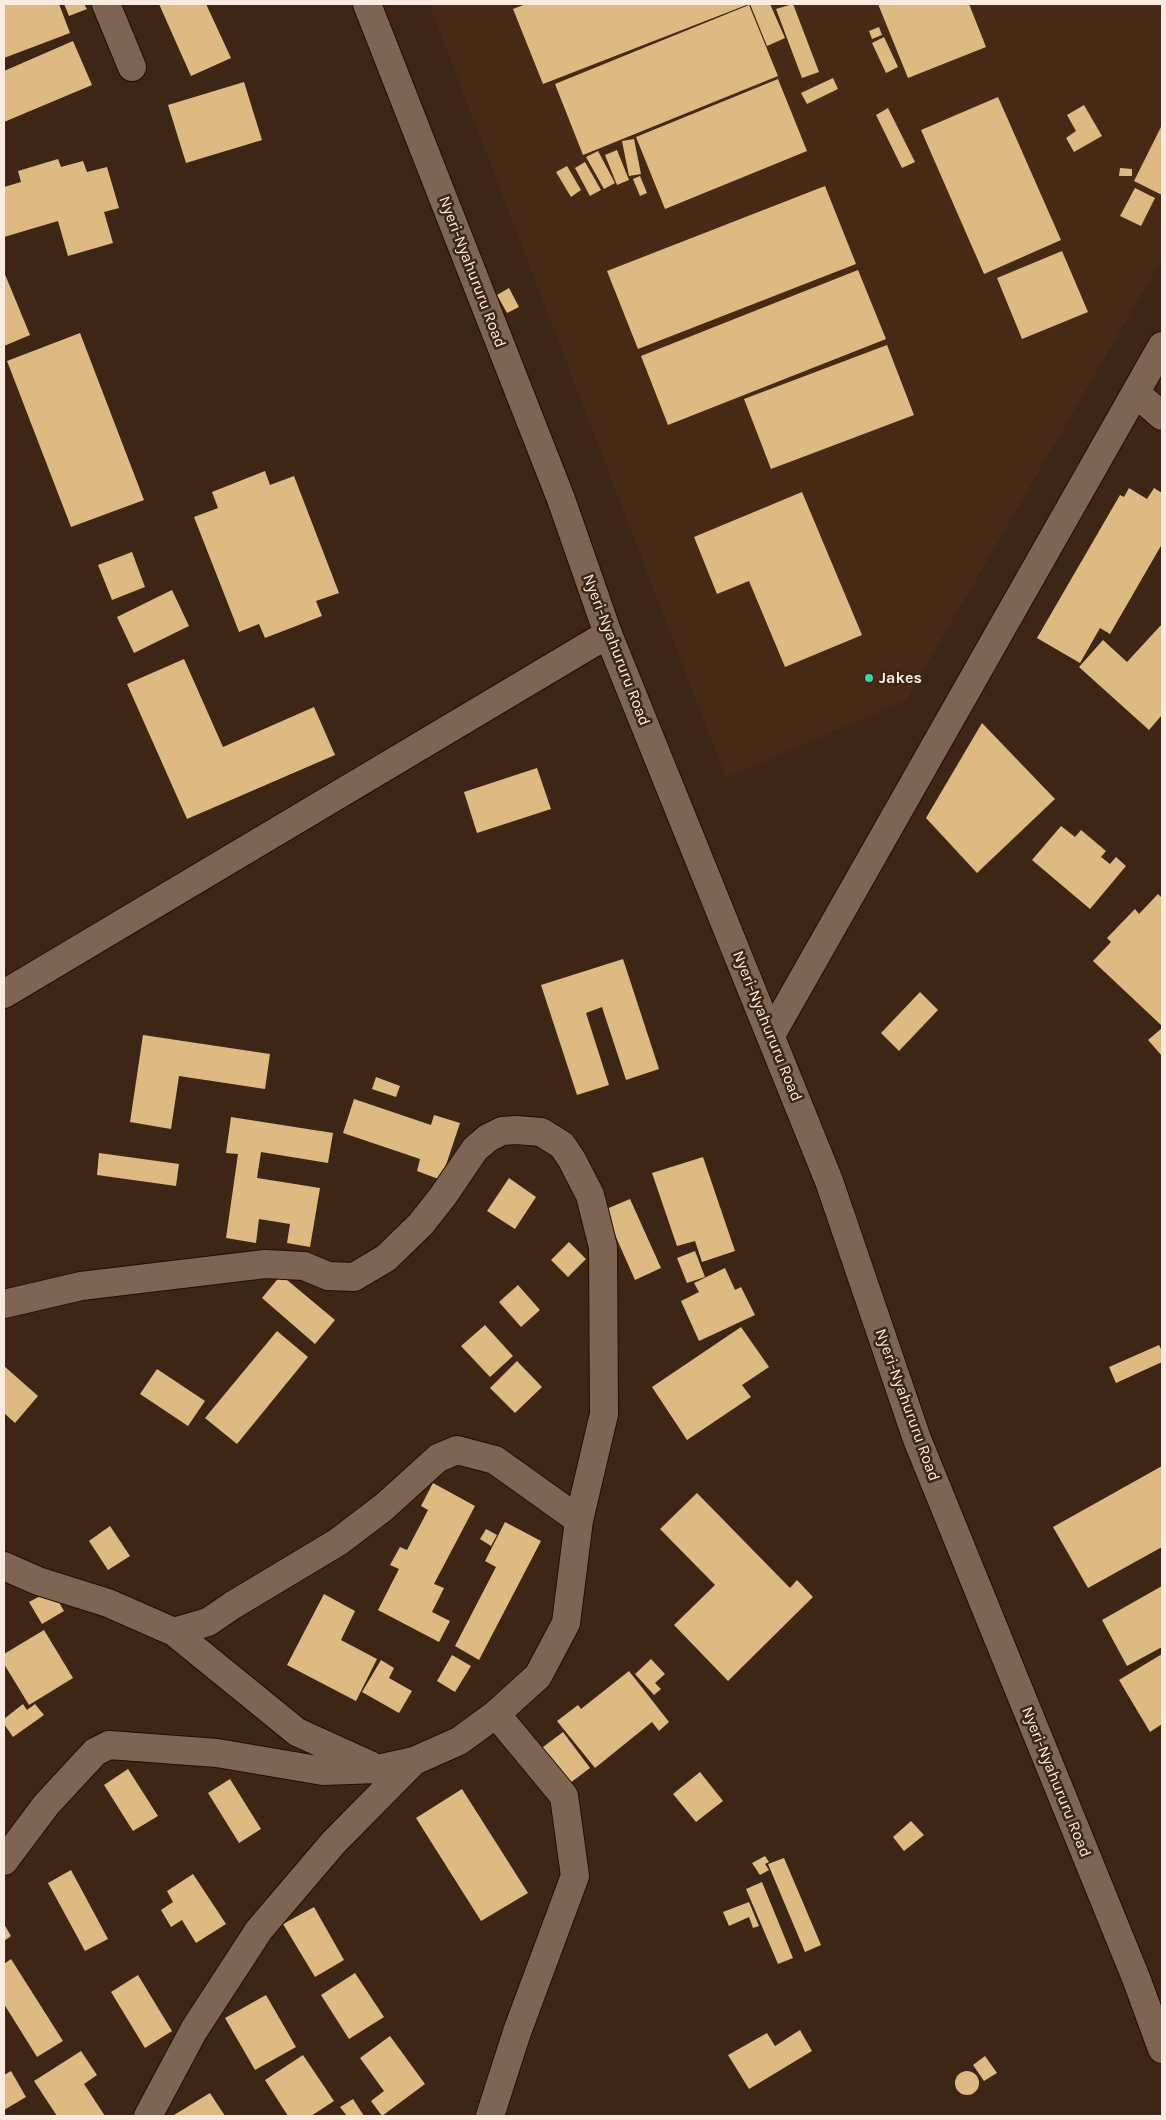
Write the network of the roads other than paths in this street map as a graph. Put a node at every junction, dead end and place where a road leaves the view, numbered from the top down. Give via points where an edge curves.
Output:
1 (106, 4) edge
2 (367, 4) edge
3 (132, 67) dead end
4 (1162, 346) edge
5 (1137, 394) junction
6 (1162, 416) edge
7 (608, 634) junction
8 (4, 994) edge
9 (771, 1035) junction
10 (4, 1304) edge
11 (579, 1520) junction
12 (4, 1566) edge
13 (174, 1632) junction
14 (496, 1714) junction
15 (414, 1761) junction
16 (378, 1769) junction
17 (4, 1861) edge
18 (1162, 2049) edge
19 (148, 2116) edge
20 (490, 2116) edge

1 - 3 street
2 - 7 street, Nyeri-Nyahururu Road via 561,499
4 - 5 street
5 - 6 street
5 - 9 street
7 - 8 street
7 - 9 street, Nyeri-Nyahururu Road
9 - 18 street, Nyeri-Nyahururu Road via 829,1181 917,1439
10 - 11 street via 81,1286 265,1264 304,1266 328,1276 354,1277 386,1258 421,1224 475,1149 488,1138 502,1131 541,1132 562,1145 572,1160 590,1195 603,1247 604,1414
11 - 13 street via 495,1460 457,1450 438,1458 384,1507 338,1542 208,1622
11 - 14 street via 566,1623 538,1676
12 - 13 street via 38,1581 108,1603
13 - 16 street via 297,1732
14 - 15 street via 459,1741
14 - 20 street via 564,1796 575,1876 517,2032
15 - 16 street
15 - 19 street via 334,1842 259,1930 194,2030
16 - 17 street via 323,1771 217,1753 109,1745 95,1752 46,1805

